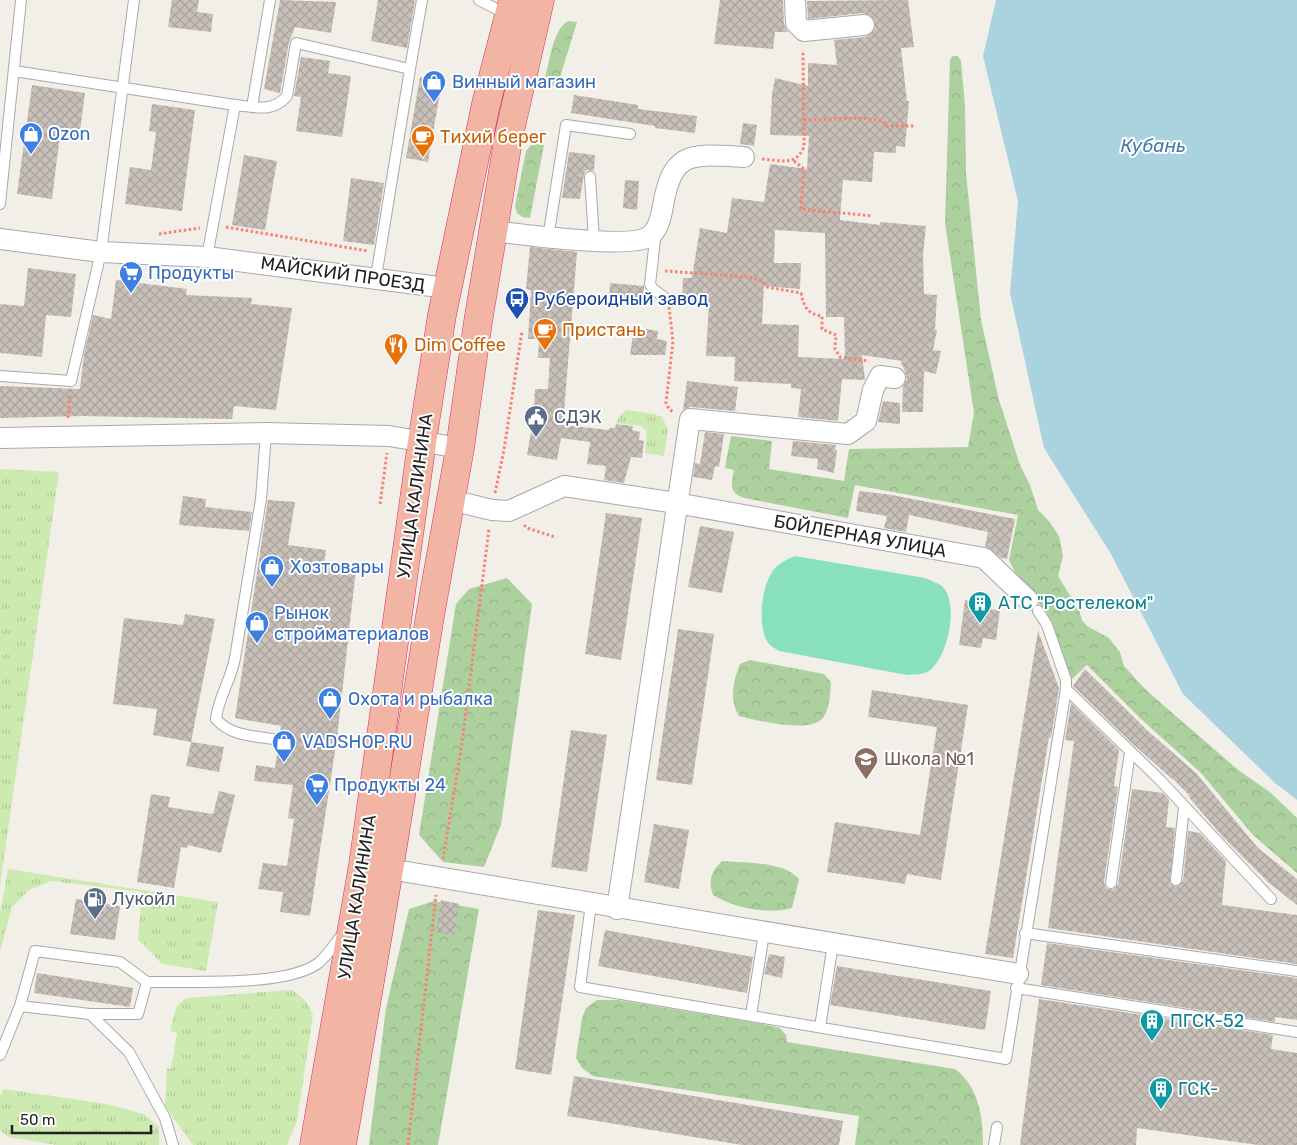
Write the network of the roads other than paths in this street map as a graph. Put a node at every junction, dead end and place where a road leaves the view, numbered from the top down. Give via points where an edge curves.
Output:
1 (21, 0) edge
2 (134, 0) edge
3 (270, 0) edge
4 (422, 0) edge
5 (479, 0) edge
6 (540, 0) edge
7 (795, 0) edge
8 (511, 8) edge
9 (864, 25) dead end
10 (410, 69) junction
11 (14, 71) junction
12 (123, 87) junction
13 (235, 105) junction
14 (252, 107) junction
15 (630, 134) dead end
16 (744, 157) road end
17 (590, 177) dead end
18 (470, 178) junction
19 (500, 191) junction
20 (0, 204) edge
21 (656, 230) junction
22 (493, 231) junction
23 (548, 238) junction
24 (0, 239) edge
25 (594, 240) junction
26 (101, 252) junction
27 (207, 257) junction
28 (376, 277) junction
29 (447, 288) junction
30 (664, 297) road end
31 (0, 376) edge
32 (888, 377) road end
33 (266, 433) junction
34 (0, 438) edge
35 (422, 442) junction
36 (460, 448) junction
37 (451, 500) junction
38 (676, 503) junction
39 (1033, 606) joint
40 (1066, 689) junction
41 (274, 739) dead end
42 (1130, 752) junction
43 (1184, 807) junction
44 (376, 867) junction
45 (1176, 880) dead end
46 (1111, 883) dead end
47 (1271, 899) dead end
48 (591, 904) junction
49 (617, 909) junction
50 (354, 920) junction
51 (764, 933) junction
52 (1025, 933) junction
53 (833, 944) junction
54 (1297, 971) edge
55 (1017, 981) junction
56 (147, 982) junction
57 (20, 1006) junction
58 (90, 1014) junction
59 (751, 1015) junction
60 (820, 1027) junction
61 (1297, 1032) edge
62 (0, 1055) edge
63 (997, 1127) dead end
64 (174, 1145) edge
65 (314, 1145) edge
66 (342, 1145) edge
67 (994, 1145) edge

1 - 11 lane
2 - 12 lane
3 - 14 lane
4 - 10 lane
5 - 8 lane
6 - 19 highway, УЛИЦА КАЛИНИНА via 509,135
7 - 9 street via 796,22 804,31
8 - 18 highway, УЛИЦА КАЛИНИНА
10 - 14 lane via 296,43 287,96 270,108
10 - 28 lane
11 - 12 lane
11 - 20 lane
12 - 13 lane
12 - 26 lane
13 - 14 lane
13 - 27 lane
15 - 23 lane via 566,125
16 - 21 street via 701,156 689,158 675,168 666,186
17 - 25 lane
18 - 19 highway via 478,170 492,171
18 - 29 highway, УЛИЦА КАЛИНИНА
19 - 22 highway, УЛИЦА КАЛИНИНА
21 - 25 street via 642,240
21 - 30 lane via 650,284
22 - 23 street
22 - 36 highway, УЛИЦА КАЛИНИНА
23 - 25 street
24 - 26 street, МАЙСКИЙ ПРОЕЗД
26 - 27 street, МАЙСКИЙ ПРОЕЗД
26 - 31 lane via 71,381
27 - 28 street, МАЙСКИЙ ПРОЕЗД
28 - 29 street, МАЙСКИЙ ПРОЕЗД
29 - 35 highway, УЛИЦА КАЛИНИНА
32 - 38 street via 873,390 866,421 848,434 690,419
33 - 34 street
33 - 35 street via 389,436
33 - 41 lane via 261,499 232,676 218,704 216,718 224,728 238,734
35 - 36 street
35 - 44 highway, УЛИЦА КАЛИНИНА
36 - 37 highway, УЛИЦА КАЛИНИНА
37 - 38 street, БОЙЛЕРНАЯ УЛИЦА via 500,510 564,486
37 - 44 highway, УЛИЦА КАЛИНИНА via 430,616
38 - 39 street, БОЙЛЕРНАЯ УЛИЦА via 984,558
38 - 49 street
39 - 40 lane via 1047,625 1066,680
40 - 42 lane
40 - 52 lane
42 - 43 lane
42 - 46 lane
43 - 45 lane
43 - 47 lane
44 - 48 street
44 - 50 highway, УЛИЦА КАЛИНИНА
44 - 66 highway, УЛИЦА КАЛИНИНА
48 - 49 street
48 - 59 lane via 580,987
49 - 51 street
50 - 56 lane via 318,964 305,971 273,979
50 - 65 highway, УЛИЦА КАЛИНИНА
51 - 53 street
51 - 59 lane
52 - 54 lane
52 - 55 lane
53 - 55 street
53 - 60 lane
55 - 60 lane via 1006,1059
55 - 61 lane
56 - 57 lane via 120,962 35,951
56 - 58 lane via 138,1014
57 - 58 lane
57 - 62 lane
58 - 64 lane via 129,1052 164,1118
59 - 60 lane
63 - 67 lane

